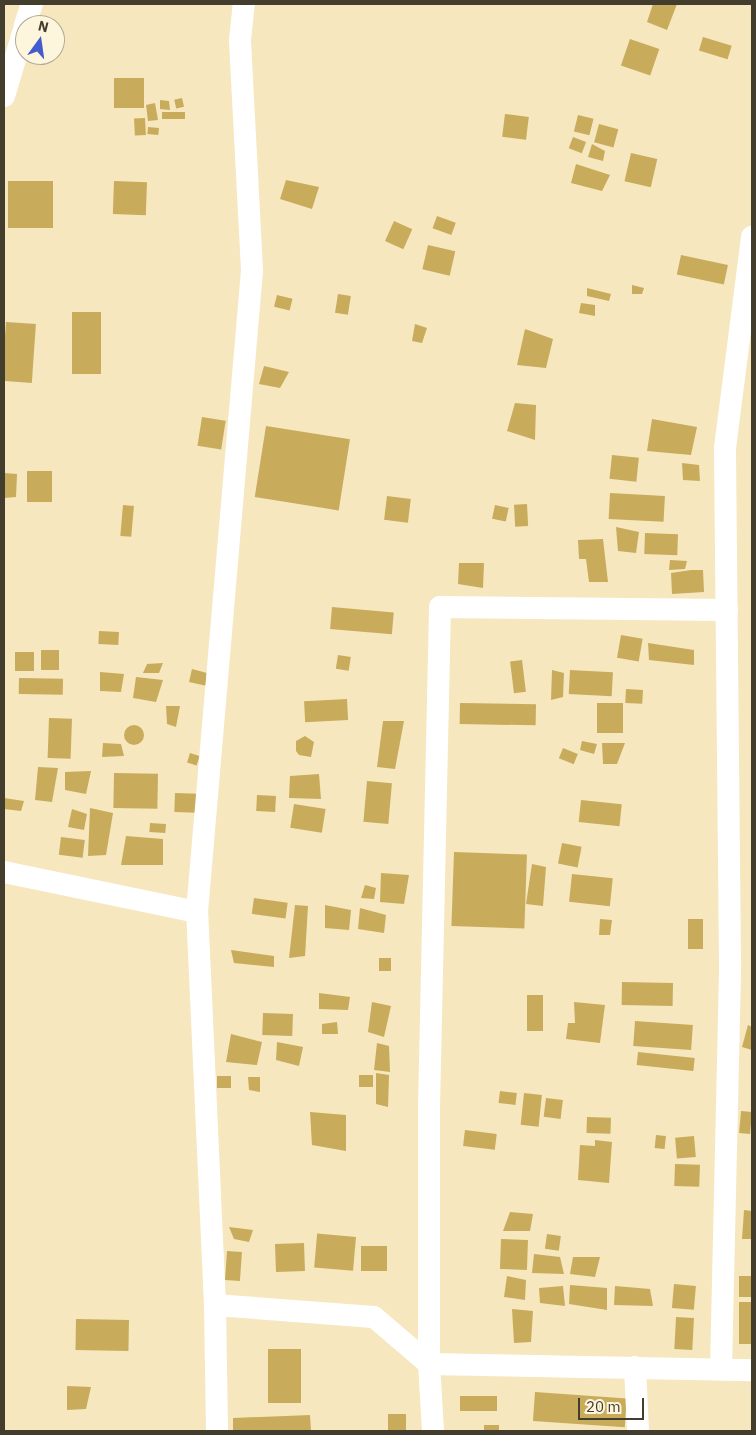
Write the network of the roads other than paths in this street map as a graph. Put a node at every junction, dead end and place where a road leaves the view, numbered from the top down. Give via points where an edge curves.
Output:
1 (244, 4) edge
2 (15, 59) edge
3 (4, 96) edge
4 (752, 237) edge
5 (727, 610) junction
6 (4, 872) edge
7 (197, 912) junction
8 (215, 1305) junction
9 (429, 1364) junction
10 (635, 1367) junction
11 (721, 1369) junction
12 (752, 1370) edge
13 (217, 1431) edge
14 (432, 1431) edge
15 (638, 1431) edge

1 - 7 street via 240,40 252,270
2 - 3 street
4 - 5 street via 725,448
5 - 9 street via 440,607 429,1108
5 - 11 street via 730,963
6 - 7 street
7 - 8 street
8 - 9 street via 374,1317
8 - 13 street
9 - 10 street
9 - 14 street
10 - 11 street
10 - 15 street
11 - 12 street

